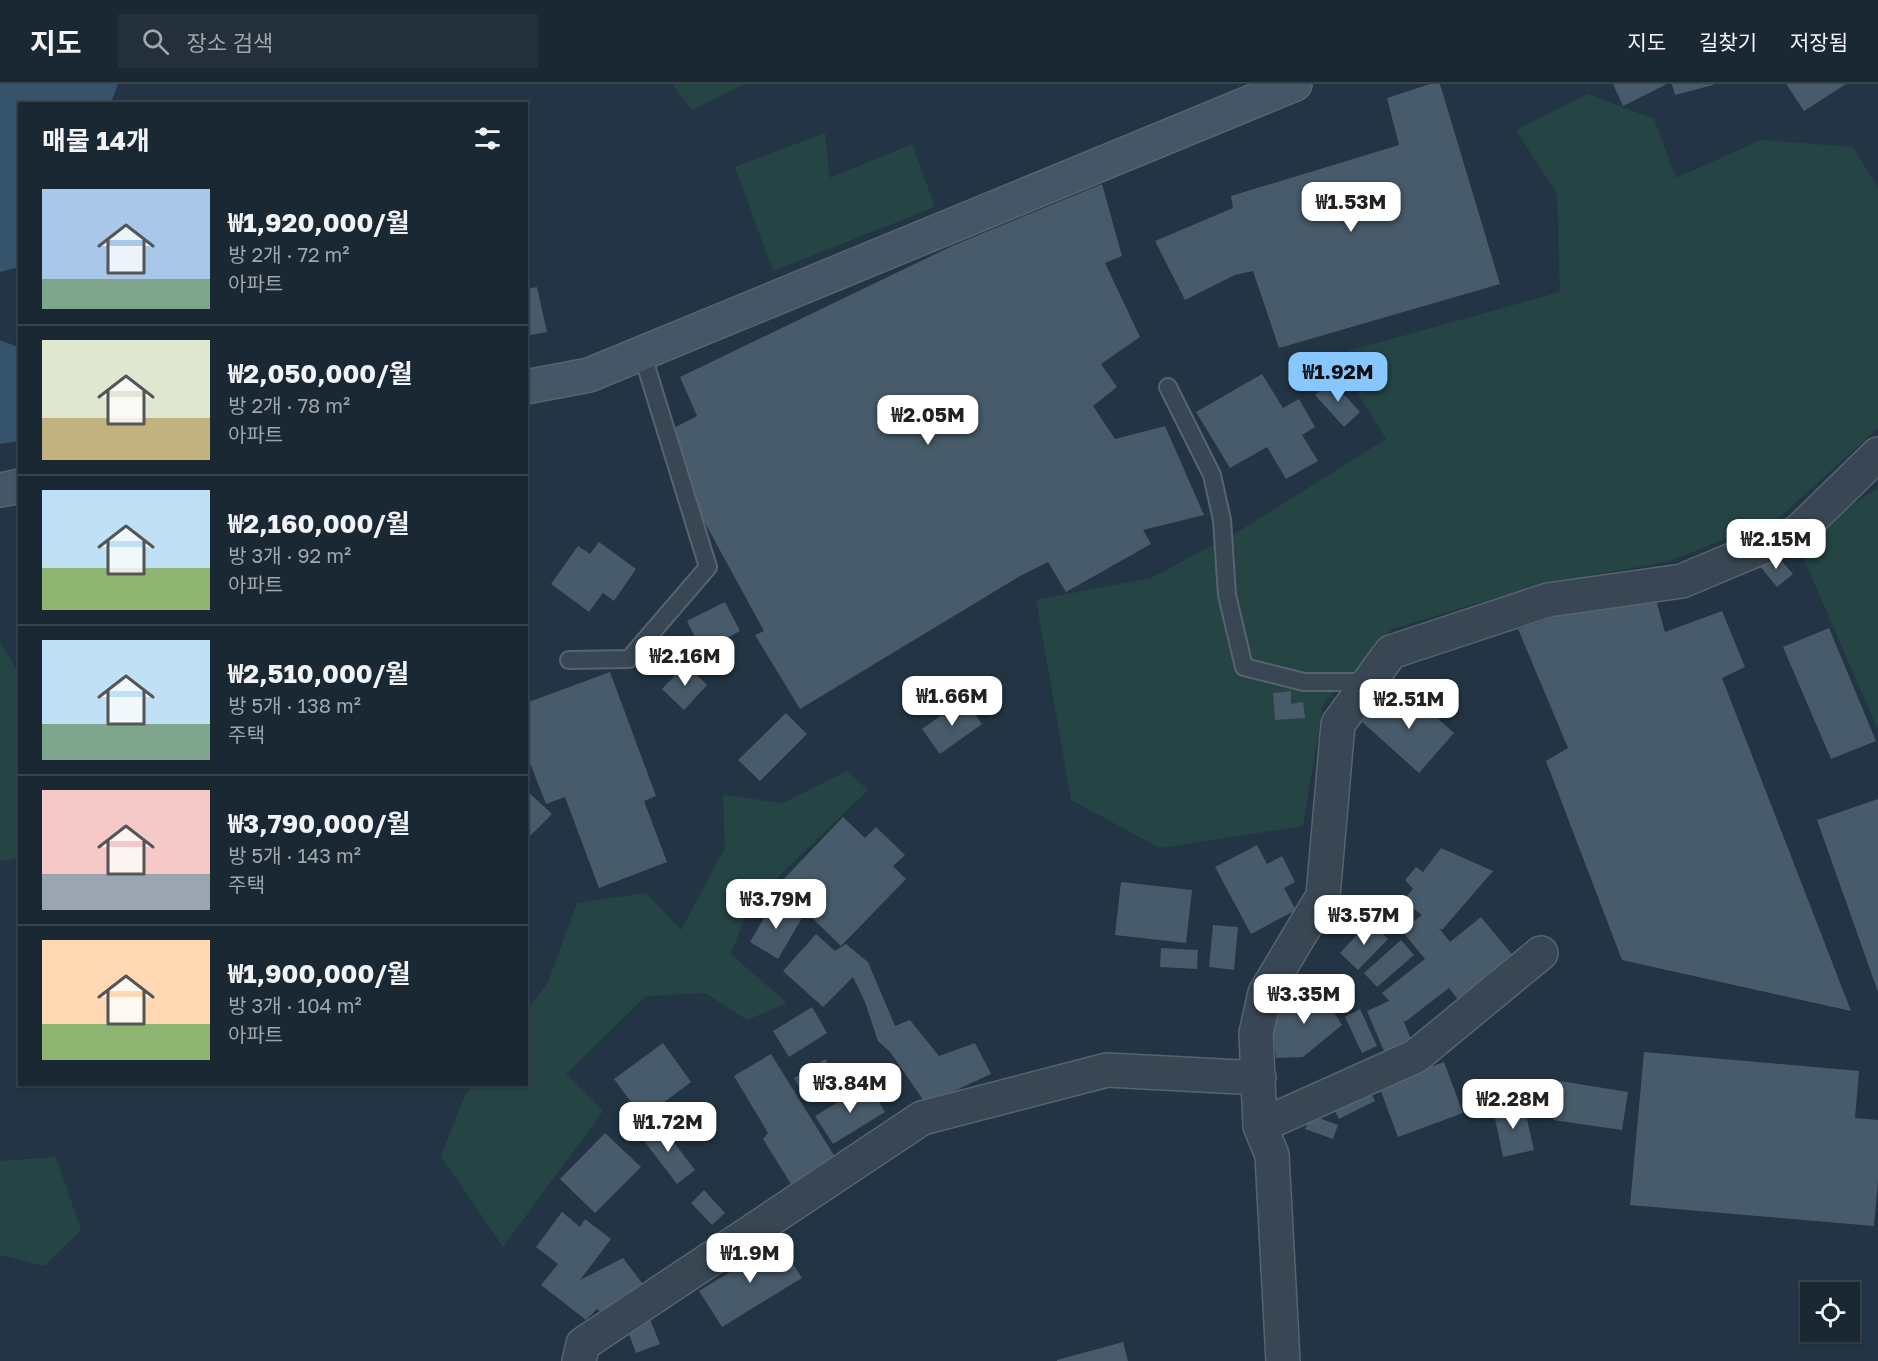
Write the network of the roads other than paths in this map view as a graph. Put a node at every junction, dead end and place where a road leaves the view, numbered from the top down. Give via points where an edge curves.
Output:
1 (1295, 84) edge
2 (642, 353) junction
3 (528, 387) edge
4 (1168, 387) dead end
5 (1878, 454) edge
6 (18, 486) edge
7 (0, 490) edge
8 (569, 660) dead end
9 (1369, 682) junction
10 (1541, 953) dead end
11 (1259, 1078) junction
12 (1260, 1126) junction
13 (579, 1361) edge
14 (1283, 1361) edge

1 - 2 street
2 - 3 street via 589,375
2 - 8 lane via 708,567 629,659
4 - 9 lane via 1212,475 1222,520 1227,595 1244,666 1304,682
5 - 9 street via 1798,532 1682,581 1548,600 1391,652
6 - 7 street
9 - 11 street via 1338,724 1323,896 1265,993 1256,1033
10 - 12 street via 1416,1056
11 - 12 street
11 - 13 street via 1107,1070 922,1119 583,1344
12 - 14 street via 1272,1155

